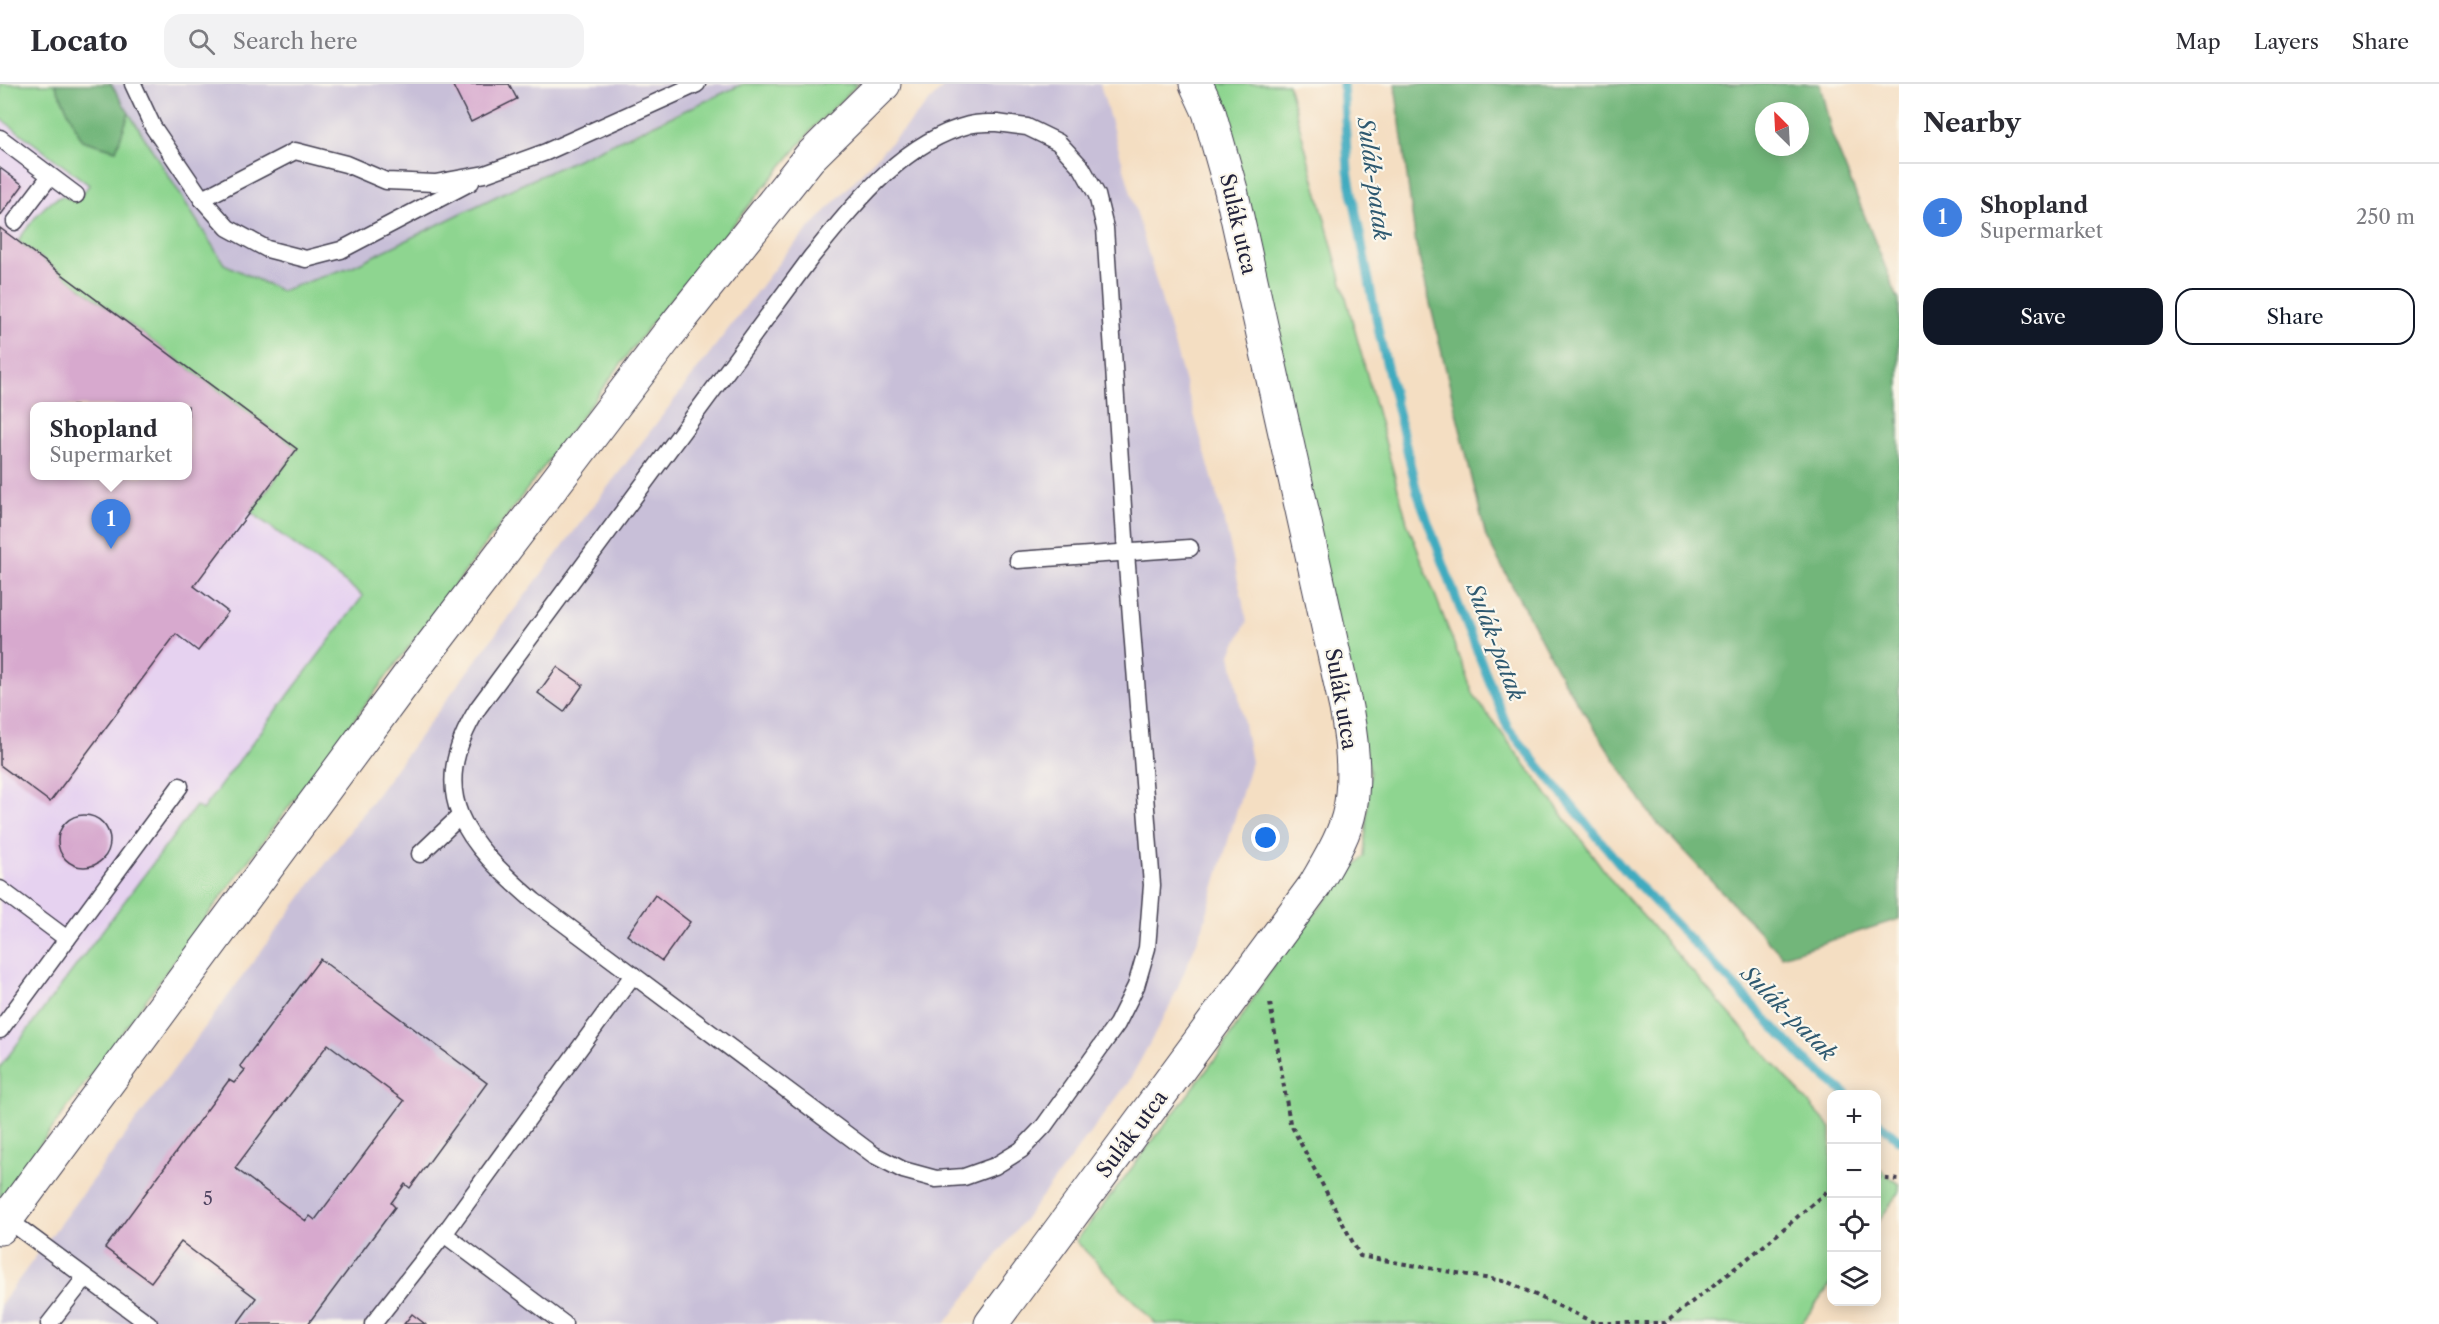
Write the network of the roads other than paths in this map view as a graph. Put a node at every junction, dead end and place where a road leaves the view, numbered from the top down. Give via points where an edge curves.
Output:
1 (133, 84) edge
2 (697, 84) edge
3 (884, 84) edge
4 (1196, 84) edge
5 (0, 138) edge
6 (485, 174) junction
7 (50, 176) junction
8 (76, 195) dead end
9 (202, 200) junction
10 (15, 222) dead end
11 (1190, 548) dead end
12 (1126, 553) junction
13 (1018, 560) dead end
14 (180, 786) dead end
15 (459, 817) junction
16 (420, 854) dead end
17 (0, 889) edge
18 (67, 939) junction
19 (633, 975) junction
20 (0, 1030) edge
21 (3, 1224) edge
22 (444, 1234) junction
23 (86, 1278) junction
24 (49, 1324) edge
25 (149, 1324) edge
26 (373, 1324) edge
27 (564, 1324) edge
28 (991, 1324) edge

1 - 9 lane via 153,127
2 - 6 lane via 546,152
3 - 21 street via 809,158 660,345 410,674
4 - 28 street, Sulák utca via 1209,112 1231,190 1352,736 1349,811 1335,849 1315,885
5 - 7 lane
6 - 9 lane via 435,183 386,181 346,164 295,151
6 - 9 lane via 340,250 306,259 267,249 228,228
7 - 8 lane
7 - 10 lane
11 - 12 lane
12 - 13 lane
12 - 15 lane via 1105,228 1097,195 1082,168 1058,142 1027,127 970,124 915,150 885,174 849,212 812,256 478,708 464,731 454,760
12 - 19 lane via 1152,885 1148,948 1136,986 1117,1024 1044,1126 1021,1150 995,1166 964,1177 936,1179 903,1170 874,1155
14 - 18 lane
15 - 16 lane
15 - 19 lane via 496,868
17 - 18 lane
18 - 20 lane
19 - 22 lane
21 - 23 lane
22 - 26 lane
22 - 27 lane
23 - 24 lane
23 - 25 lane

